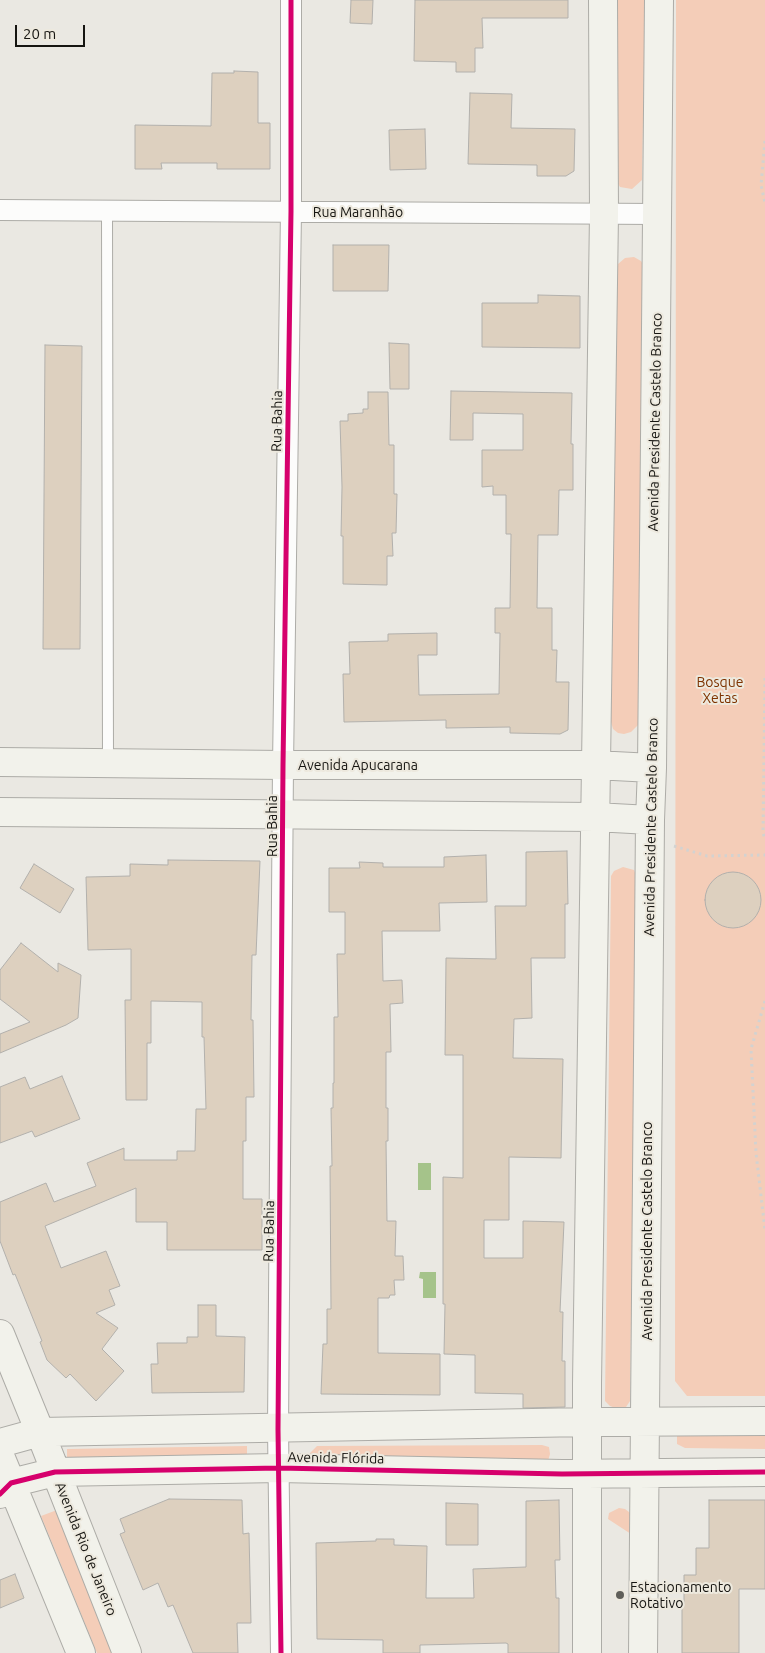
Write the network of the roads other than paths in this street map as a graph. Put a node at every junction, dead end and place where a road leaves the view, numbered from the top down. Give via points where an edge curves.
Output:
1 (291, 0) edge
2 (603, 0) edge
3 (659, 0) edge
4 (0, 210) edge
5 (107, 210) junction
6 (291, 211) junction
7 (604, 214) junction
8 (657, 214) junction
9 (0, 762) edge
10 (108, 764) junction
11 (283, 765) junction
12 (595, 765) junction
13 (652, 768) junction
14 (0, 812) edge
15 (284, 814) junction
16 (595, 816) junction
17 (650, 829) junction
18 (0, 1334) edge
19 (646, 1421) junction
20 (765, 1421) edge
21 (587, 1422) junction
22 (278, 1429) junction
23 (40, 1432) junction
24 (0, 1444) edge
25 (0, 1456) edge
26 (279, 1468) junction
27 (55, 1472) junction
28 (644, 1472) junction
29 (765, 1472) edge
30 (587, 1473) junction
31 (6, 1489) edge
32 (81, 1653) edge
33 (127, 1653) edge
34 (281, 1653) edge
35 (587, 1653) edge
36 (643, 1653) edge

1 - 6 street, Rua Bahia
2 - 7 street
3 - 8 street, Avenida Presidente Castelo Branco
4 - 5 street, Rua Maranhão
5 - 6 street, Rua Maranhão
5 - 10 lane
6 - 7 street, Rua Maranhão
6 - 11 street, Rua Bahia
7 - 8 street, Rua Maranhão
7 - 12 street
8 - 13 street, Avenida Presidente Castelo Branco
9 - 10 street, Avenida Apucarana
10 - 11 street, Avenida Apucarana
11 - 12 street, Avenida Apucarana
11 - 15 street, Rua Bahia
12 - 13 street, Avenida Apucarana
12 - 16 street
13 - 17 street, Avenida Presidente Castelo Branco
14 - 15 street
15 - 16 street
15 - 22 street, Rua Bahia
16 - 17 street
16 - 21 street
17 - 19 street, Avenida Presidente Castelo Branco
18 - 23 street, Avenida Rio de Janeiro
19 - 20 street, Avenida Flórida
19 - 21 street, Avenida Flórida
19 - 28 street, Avenida Presidente Castelo Branco
21 - 22 street, Avenida Flórida
21 - 30 street
22 - 23 street, Avenida Flórida
22 - 26 street, Rua Bahia
23 - 24 street, Avenida Flórida
23 - 27 street, Avenida Rio de Janeiro
25 - 31 street
26 - 27 street, Avenida Flórida
26 - 30 street, Avenida Flórida
26 - 34 street, Rua Bahia
27 - 31 street, Avenida Flórida
27 - 33 street, Avenida Rio de Janeiro
28 - 29 street, Avenida Flórida
28 - 30 street, Avenida Flórida
28 - 36 street, Avenida Presidente Castelo Branco
30 - 35 street
31 - 32 street

